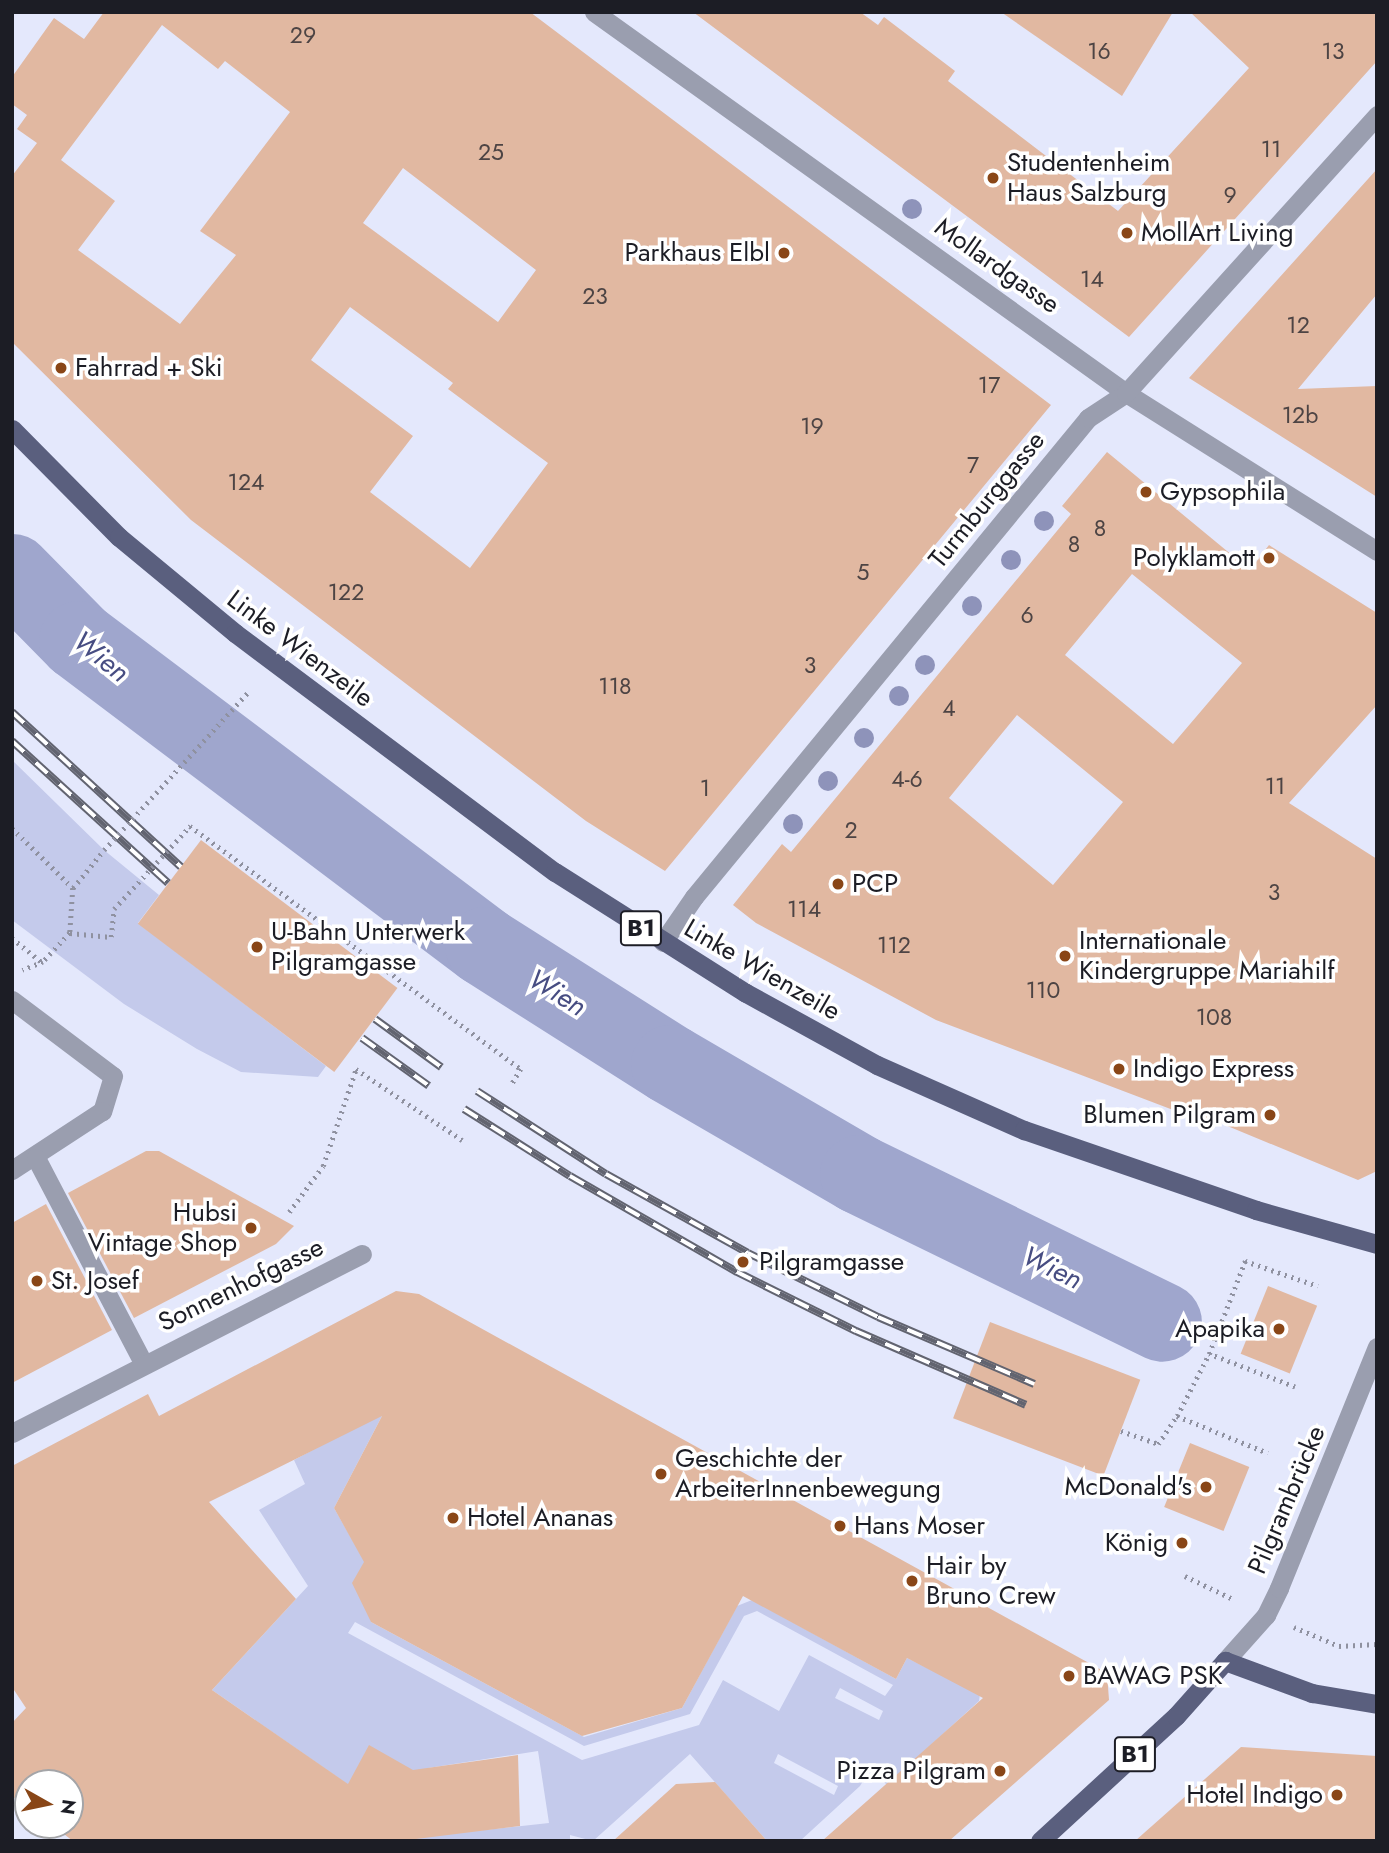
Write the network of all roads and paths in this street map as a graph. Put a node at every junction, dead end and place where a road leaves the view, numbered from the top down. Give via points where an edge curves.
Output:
1 (594, 12) edge
2 (1377, 115) edge
3 (1126, 393) junction
4 (12, 429) edge
5 (1377, 551) edge
6 (249, 691) dead end
7 (12, 828) edge
8 (73, 888) junction
9 (70, 933) junction
10 (12, 938) edge
11 (663, 942) junction
12 (43, 962) junction
13 (12, 975) edge
14 (12, 1000) edge
15 (512, 1084) dead end
16 (462, 1140) dead end
17 (36, 1158) junction
18 (12, 1170) edge
19 (289, 1212) dead end
20 (1377, 1244) edge
21 (362, 1254) dead end
22 (1318, 1286) dead end
23 (1377, 1347) edge
24 (1209, 1354) junction
25 (143, 1363) junction
26 (1295, 1387) dead end
27 (1177, 1416) junction
28 (1121, 1431) dead end
29 (12, 1433) edge
30 (1268, 1453) dead end
31 (1224, 1661) junction
32 (1377, 1704) edge
33 (1040, 1841) edge

1 - 3 street, Mollardgasse
2 - 3 street, Turmburggasse
3 - 5 street, Mollardgasse
3 - 11 street, Turmburggasse via 1088,418 694,897
4 - 11 main road, Linke Wienzeile / B1 via 119,537 224,625 555,872
6 - 8 path, bridge
7 - 8 path
8 - 9 path
9 - 12 path
9 - 15 path, bridge via 111,937 114,909 190,826 521,1069
10 - 12 path
11 - 20 main road, Linke Wienzeile / B1 via 877,1065 1024,1130 1256,1210
12 - 13 path
14 - 17 street via 113,1076 103,1111
16 - 19 path via 356,1069 323,1166
17 - 18 street
17 - 25 street, Sonnenhofgasse
21 - 25 street, Sonnenhofgasse
22 - 24 path via 1245,1261
23 - 31 street, Pilgrambrücke, bridge via 1266,1615
24 - 26 path
24 - 27 path
25 - 29 street, Sonnenhofgasse
27 - 28 path via 1157,1444
27 - 30 path
31 - 32 main road via 1312,1693
31 - 33 main road, B1 via 1176,1716

